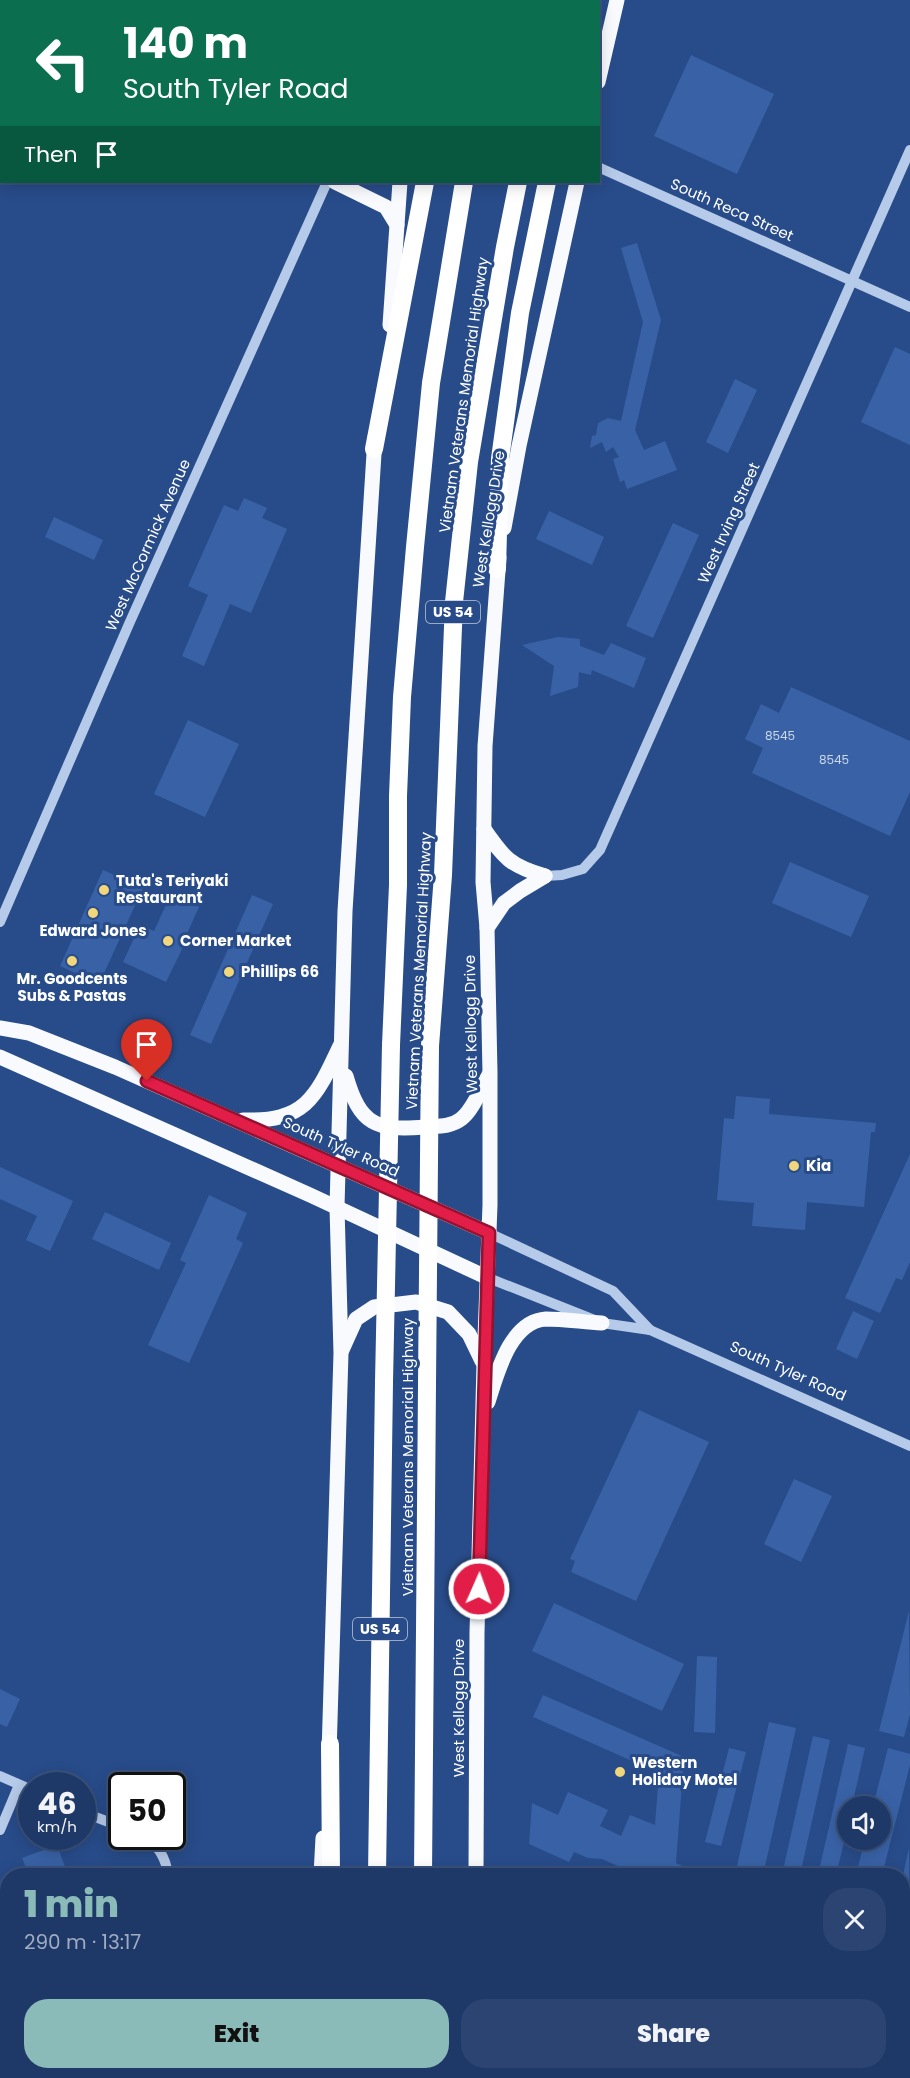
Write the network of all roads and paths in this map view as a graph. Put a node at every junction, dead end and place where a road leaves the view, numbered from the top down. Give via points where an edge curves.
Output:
1 (616, 0) edge
2 (600, 73) edge
3 (910, 150) edge
4 (600, 168) edge
5 (327, 183) edge
6 (337, 183) edge
7 (400, 183) edge
8 (425, 183) edge
9 (464, 183) edge
10 (518, 183) edge
11 (547, 183) edge
12 (577, 183) edge
13 (397, 225) junction
14 (853, 281) junction
15 (910, 307) edge
16 (374, 449) junction
17 (497, 569) junction
18 (484, 829) junction
19 (545, 876) junction
20 (0, 922) edge
21 (487, 928) junction
22 (0, 1028) edge
23 (343, 1041) junction
24 (0, 1057) edge
25 (342, 1061) junction
26 (490, 1073) junction
27 (235, 1120) junction
28 (339, 1166) junction
29 (337, 1207) junction
30 (489, 1233) junction
31 (486, 1277) junction
32 (602, 1323) junction
33 (650, 1330) junction
34 (341, 1353) junction
35 (484, 1364) junction
36 (484, 1416) junction
37 (910, 1446) edge
38 (330, 1744) junction
39 (0, 1776) edge
40 (18, 1785) edge
41 (18, 1787) edge
42 (0, 1830) edge
43 (159, 1850) edge
44 (167, 1868) edge
45 (321, 1868) edge
46 (331, 1868) edge
47 (377, 1868) edge
48 (423, 1868) edge
49 (476, 1868) edge

1 - 2 main road
3 - 14 street, West Irving Street
4 - 14 street, South Reca Street
5 - 20 street, West McCormick Avenue
6 - 13 main road via 386,207
7 - 13 main road
8 - 16 highway
9 - 47 highway, Vietnam Veterans Memorial Highway / US 54, bridge via 431,383 402,697 391,1045
10 - 48 highway, Vietnam Veterans Memorial Highway / US 54, bridge via 470,462 454,602 443,875 430,1046
11 - 17 highway via 520,313 500,459
12 - 17 main road, West Kellogg Drive via 519,447
13 - 16 main road via 392,309
14 - 15 street, South Reca Street
14 - 19 street, West Irving Street via 600,850 583,869
16 - 23 main road via 345,912
17 - 18 main road, West Kellogg Drive via 485,747
18 - 19 main road via 508,860
18 - 21 main road, West Kellogg Drive
19 - 21 main road via 504,903
21 - 26 main road, West Kellogg Drive
22 - 27 main road, South Tyler Road via 28,1033
23 - 25 main road
23 - 27 main road via 322,1084 303,1108 285,1117
24 - 29 main road, South Tyler Road
25 - 26 main road via 352,1099 364,1116 399,1129 447,1125 462,1119
25 - 28 main road
26 - 30 main road, West Kellogg Drive
27 - 28 main road, South Tyler Road
28 - 29 main road
28 - 30 main road, South Tyler Road
29 - 31 main road, South Tyler Road
29 - 34 main road
30 - 31 main road, West Kellogg Drive
30 - 33 street, South Tyler Road via 613,1291
31 - 32 street, South Tyler Road
31 - 35 main road, West Kellogg Drive
32 - 33 street, South Tyler Road
32 - 36 main road via 544,1319 524,1328 500,1364
33 - 37 street, South Tyler Road
34 - 35 main road via 356,1319 374,1307 416,1302 448,1312 469,1334
34 - 38 main road
35 - 36 main road, West Kellogg Drive
36 - 49 main road, West Kellogg Drive via 477,1633
38 - 45 main road
38 - 46 highway
39 - 40 street
41 - 42 street
43 - 44 street

